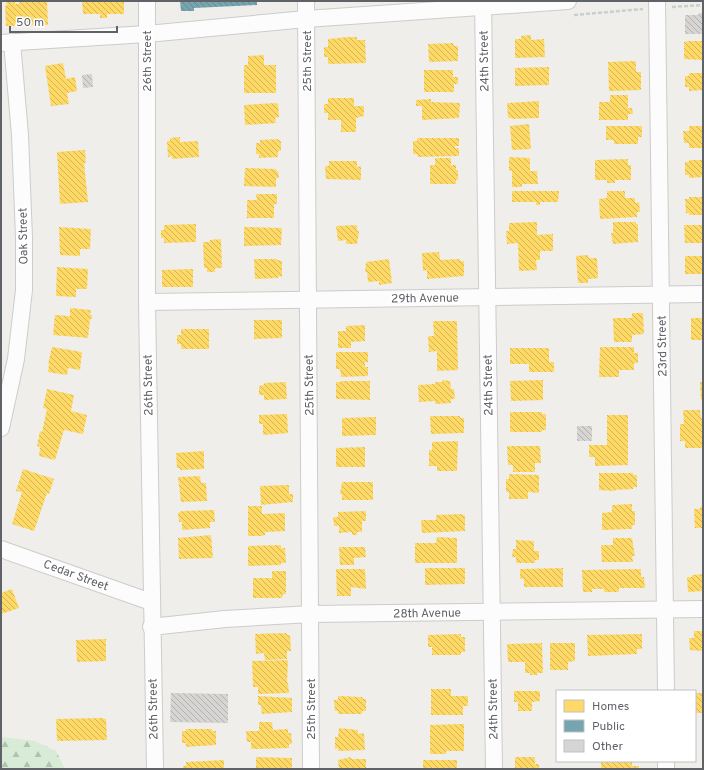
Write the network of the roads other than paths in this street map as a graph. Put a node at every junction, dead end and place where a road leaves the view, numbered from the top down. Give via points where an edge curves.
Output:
1 (147, 1) edge
2 (306, 1) edge
3 (568, 1) edge
4 (657, 1) edge
5 (483, 4) edge
6 (306, 19) junction
7 (147, 34) junction
8 (7, 43) edge
9 (703, 294) edge
10 (661, 295) junction
11 (487, 297) junction
12 (308, 300) junction
13 (147, 302) junction
14 (1, 428) edge
15 (1, 549) edge
16 (151, 602) junction
17 (666, 609) junction
18 (703, 609) edge
19 (492, 612) junction
20 (311, 614) junction
21 (151, 627) junction
22 (666, 690) edge
23 (155, 769) edge
24 (311, 769) edge
25 (494, 769) edge

1 - 7 street, 26th Street
2 - 6 street, 25th Street
3 - 5 street
4 - 10 street, 23rd Street
5 - 6 street
5 - 11 street, 24th Street
6 - 7 street
6 - 12 street, 25th Street
7 - 8 street
7 - 13 street, 26th Street
8 - 14 street, Oak Street via 20,135 24,290 16,359
9 - 10 street, 29th Avenue
10 - 11 street, 29th Avenue
10 - 17 street, 23rd Street
11 - 12 street, 29th Avenue
11 - 19 street, 24th Street
12 - 13 street, 29th Avenue
12 - 20 street, 25th Street
13 - 16 street, 26th Street
15 - 16 street, Cedar Street
16 - 21 street, 26th Street
17 - 18 street, 28th Avenue
17 - 19 street, 28th Avenue
17 - 22 street, 23rd Street
19 - 20 street, 28th Avenue
19 - 25 street, 24th Street
20 - 21 street, 28th Avenue
20 - 24 street, 25th Street
21 - 23 street, 26th Street

